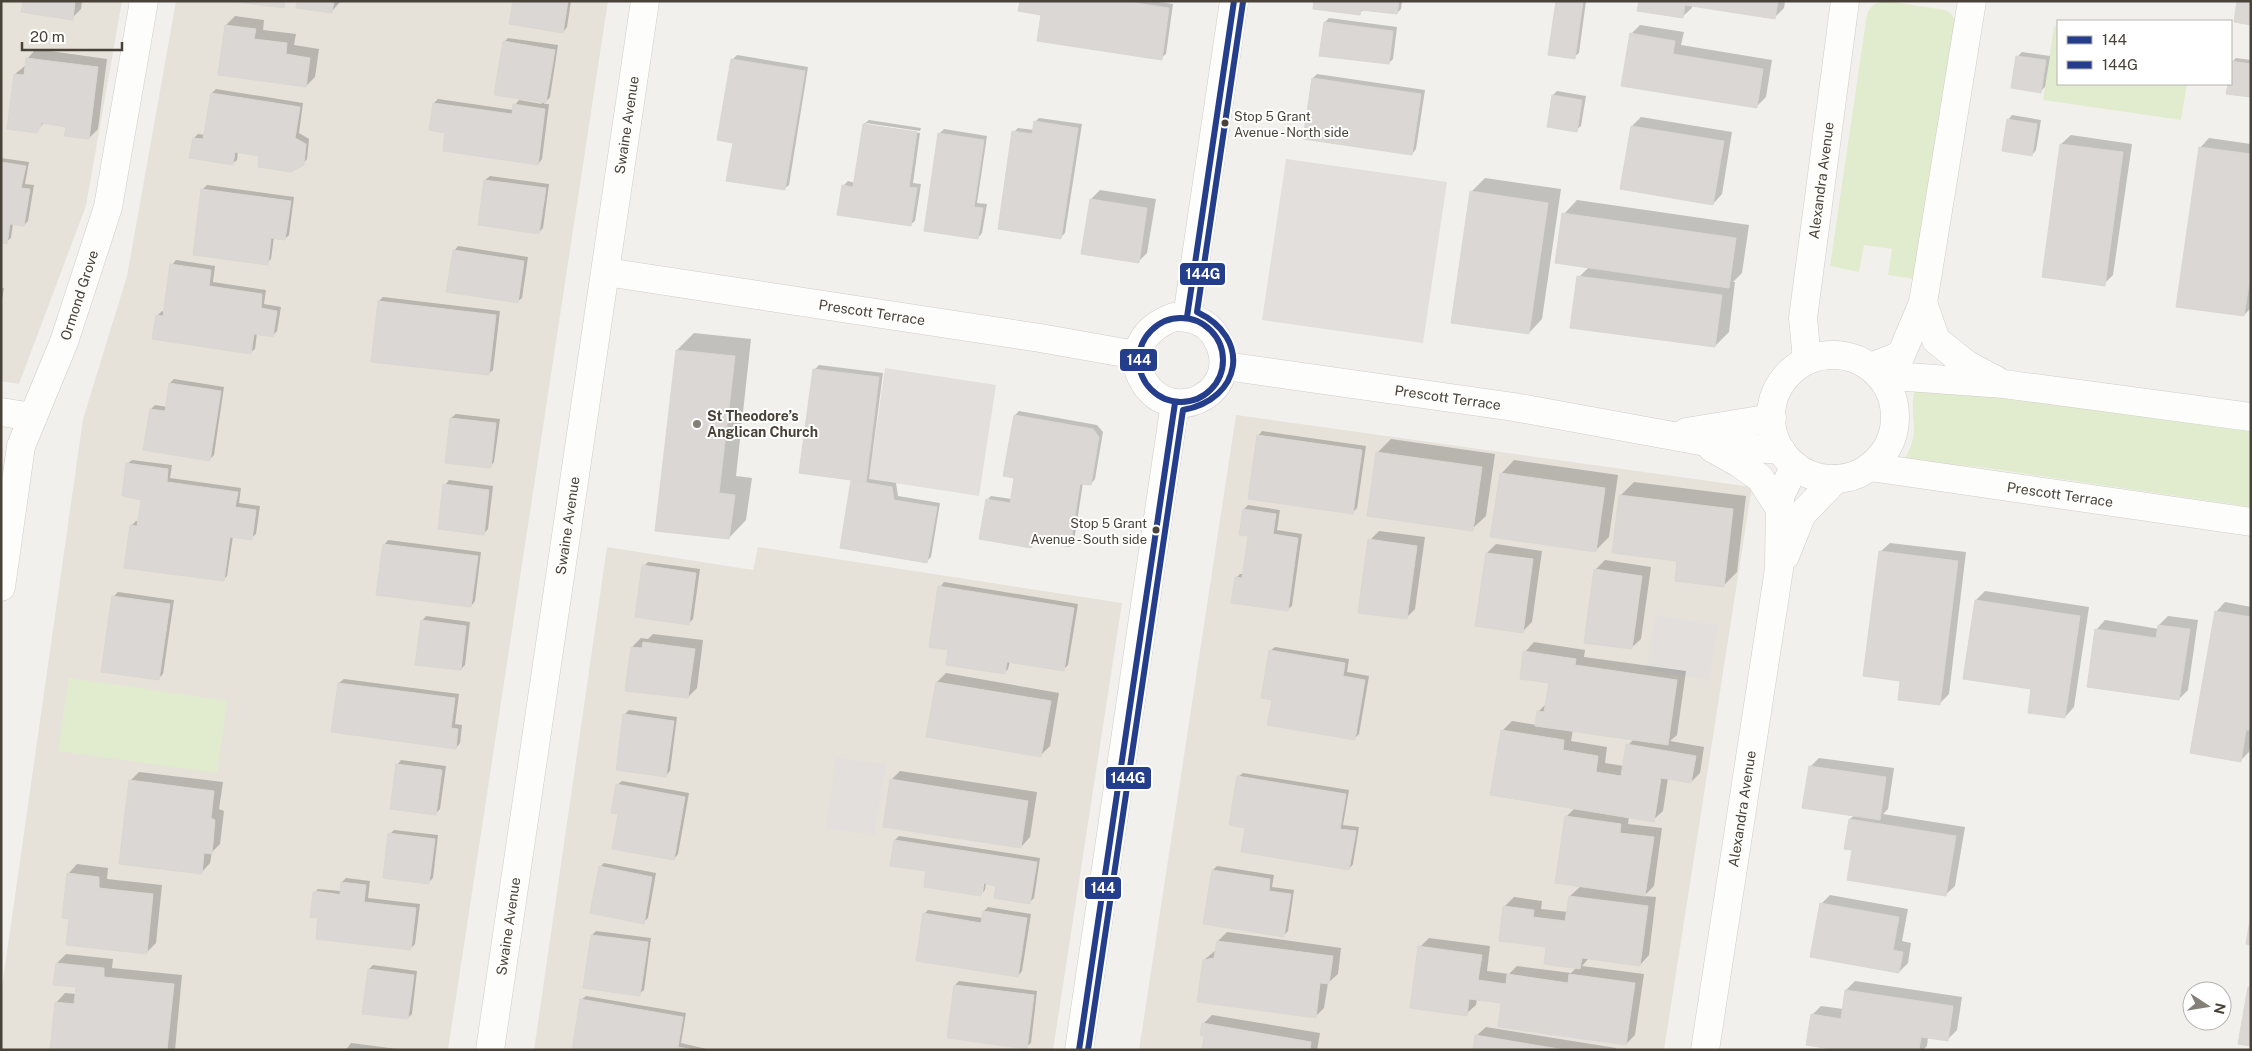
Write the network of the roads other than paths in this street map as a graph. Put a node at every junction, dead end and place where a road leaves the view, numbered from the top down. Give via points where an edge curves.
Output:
1 (144, 1) edge
2 (645, 1) edge
3 (1234, 1) edge
4 (1845, 1) edge
5 (1972, 1) edge
6 (606, 272) junction
7 (1923, 303) junction
8 (1187, 317) junction
9 (1136, 355) junction
10 (1807, 360) junction
11 (1225, 366) junction
12 (1875, 371) junction
13 (2004, 384) junction
14 (1175, 403) junction
15 (1, 412) edge
16 (33, 417) junction
17 (2251, 417) edge
18 (1772, 418) junction
19 (1670, 435) junction
20 (1697, 440) junction
21 (1788, 458) junction
22 (1870, 467) junction
23 (1836, 479) junction
24 (1780, 509) junction
25 (2251, 522) edge
26 (1779, 569) junction
27 (1, 587) edge
28 (490, 1050) edge
29 (1079, 1050) edge
30 (1704, 1050) edge

1 - 16 street, Ormond Grove via 108,207 64,342
2 - 6 street, Swaine Avenue
3 - 8 street
4 - 10 street, Alexandra Avenue via 1802,318
5 - 7 street
6 - 9 street, Prescott Terrace
6 - 28 street, Swaine Avenue
7 - 12 street via 1902,356
7 - 13 street via 1936,340 1966,364
8 - 9 street via 1160,322 1148,332
8 - 11 street via 1213,331
9 - 14 street via 1141,376 1149,390 1160,399
10 - 12 street via 1838,354 1860,360
10 - 18 street via 1791,370 1779,386 1772,404
11 - 14 street via 1216,386 1204,396 1190,402
11 - 19 street, Prescott Terrace via 1514,407
12 - 13 street
12 - 22 street via 1889,389 1894,423 1882,455
13 - 17 street
14 - 29 street
15 - 16 street
16 - 27 street, Ormond Grove via 21,446
18 - 19 street, Prescott Terrace
18 - 21 street via 1775,439
19 - 20 street, Prescott Terrace
20 - 21 street, Prescott Terrace
20 - 24 street via 1760,478
21 - 23 street via 1815,476
21 - 24 street, Alexandra Avenue
22 - 23 street
22 - 25 street, Prescott Terrace
23 - 26 street, Alexandra Avenue via 1802,514
24 - 26 street, Alexandra Avenue
26 - 30 street, Alexandra Avenue

